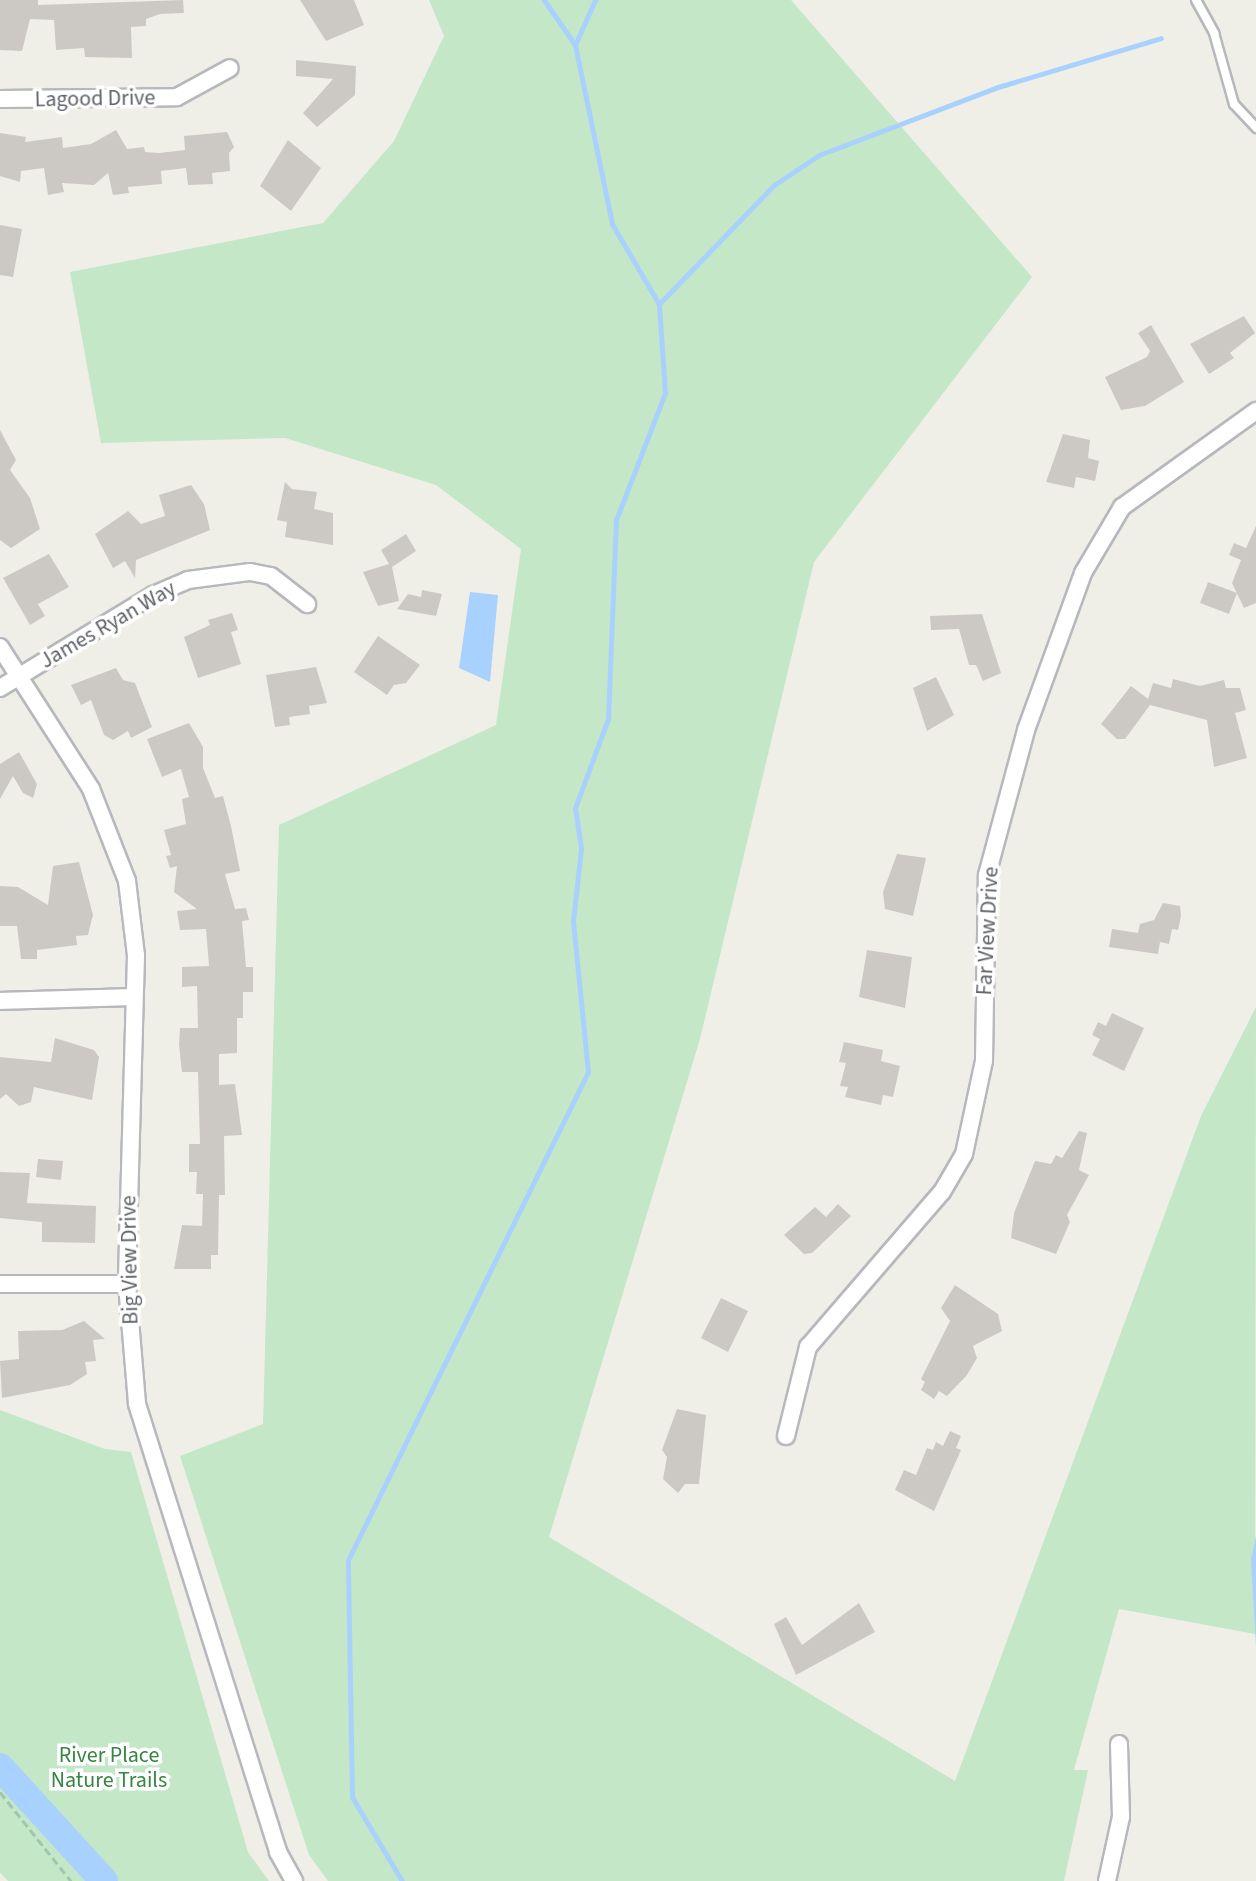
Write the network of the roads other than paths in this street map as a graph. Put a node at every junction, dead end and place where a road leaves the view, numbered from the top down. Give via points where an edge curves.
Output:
1 (1196, 0) edge
2 (230, 68) dead end
3 (0, 99) edge
4 (1256, 128) edge
5 (1256, 411) edge
6 (307, 604) dead end
7 (0, 647) edge
8 (18, 678) junction
9 (0, 688) edge
10 (134, 997) junction
11 (0, 1001) edge
12 (0, 1284) edge
13 (127, 1284) junction
14 (786, 1436) dead end
15 (1119, 1744) dead end
16 (294, 1881) edge
17 (1107, 1881) edge

1 - 4 lane via 1214,33 1234,104
2 - 3 street, Lagood Drive via 177,97
5 - 14 street, Far View Drive via 1122,507 1083,573 1026,730 987,875 984,1061 964,1154 942,1192 808,1347
6 - 8 street, James Ryan Way via 271,576 250,572 188,580 153,595
7 - 8 street, Big View Drive
8 - 9 street, James Ryan Way
8 - 10 street, Big View Drive via 91,789 117,848 133,918
10 - 11 street
10 - 13 street, Big View Drive
12 - 13 street
13 - 16 street, Big View Drive via 137,1404 278,1852
15 - 17 street via 1121,1817

